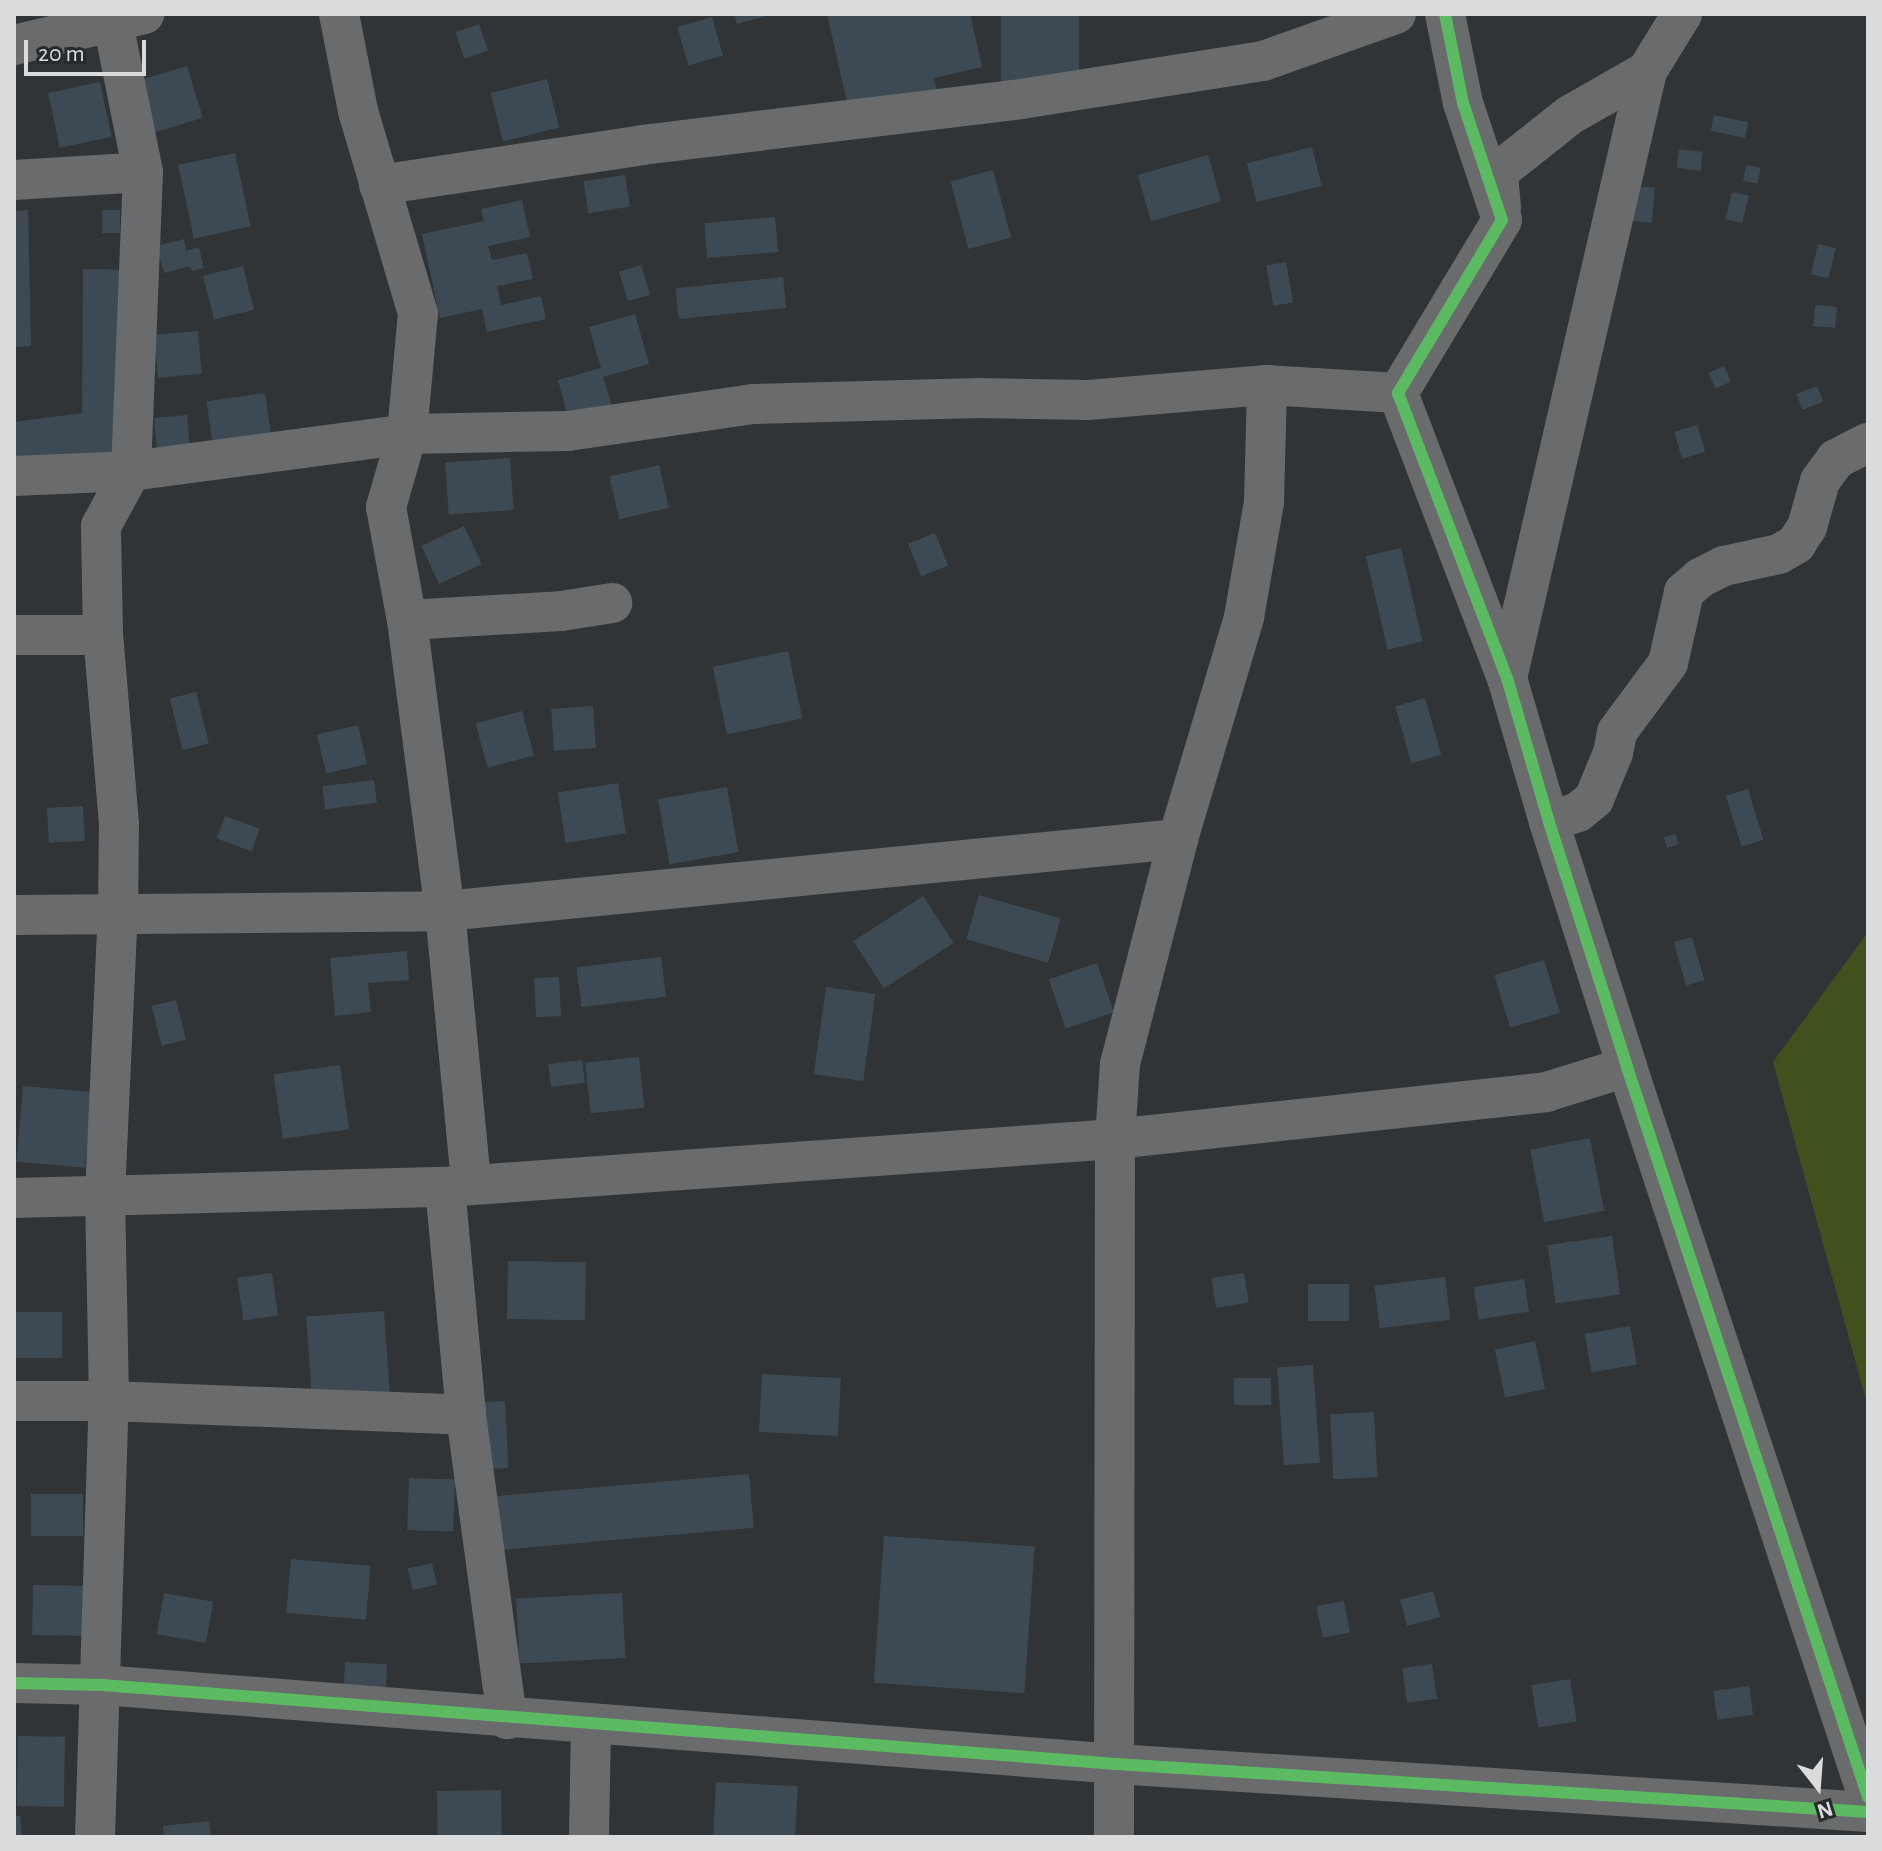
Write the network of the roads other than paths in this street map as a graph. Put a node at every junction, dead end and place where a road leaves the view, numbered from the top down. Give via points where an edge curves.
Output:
1 (339, 14) edge
2 (1396, 14) edge
3 (1445, 14) edge
4 (1682, 14) edge
5 (129, 18) edge
6 (14, 45) edge
7 (1647, 71) junction
8 (143, 172) junction
9 (14, 180) edge
10 (379, 185) junction
11 (1502, 220) junction
12 (1267, 385) junction
13 (1398, 393) junction
14 (407, 434) junction
15 (1868, 443) edge
16 (131, 471) junction
17 (14, 476) edge
18 (612, 603) dead end
19 (407, 620) junction
20 (14, 635) edge
21 (103, 635) junction
22 (1507, 678) junction
23 (1549, 822) junction
24 (1178, 839) junction
25 (445, 911) junction
26 (118, 913) junction
27 (14, 915) edge
28 (1627, 1067) junction
29 (1115, 1139) junction
30 (458, 1185) junction
31 (105, 1194) junction
32 (14, 1198) edge
33 (14, 1401) edge
34 (109, 1401) junction
35 (466, 1415) junction
36 (14, 1683) edge
37 (102, 1685) junction
38 (507, 1719) junction
39 (591, 1725) junction
40 (1116, 1764) junction
41 (1868, 1797) edge
42 (1868, 1812) edge
43 (95, 1837) edge
44 (589, 1837) edge
45 (1114, 1837) edge

1 - 10 street
2 - 10 street via 1248,64
3 - 11 street via 1463,103
4 - 7 street
5 - 6 street
5 - 8 street
7 - 11 street via 1570,115 1498,172
7 - 22 street
8 - 9 street
8 - 16 street
10 - 14 street via 418,313
11 - 13 street
12 - 13 street
12 - 14 street via 1088,400 753,404 568,431
12 - 24 street via 1264,502 1244,617
13 - 22 street
14 - 16 street
14 - 19 street via 386,507
15 - 23 street via 1836,459 1820,481 1807,527 1796,544 1779,554 1724,566 1684,592 1668,663 1617,732 1594,799 1578,812
16 - 17 street
16 - 21 street via 101,526
18 - 19 street
19 - 25 street
20 - 21 street
21 - 26 street via 119,824
22 - 23 street
23 - 28 street
24 - 25 street
24 - 29 street via 1120,1064
25 - 26 street
25 - 30 street
26 - 27 street
26 - 31 street
28 - 29 street via 1546,1092
28 - 41 street
29 - 30 street
29 - 40 street
30 - 31 street
30 - 35 street
31 - 32 street
31 - 34 street
33 - 34 street
34 - 35 street
34 - 37 street
35 - 38 street
36 - 37 street
37 - 38 street
37 - 43 street
38 - 39 street
39 - 40 street
39 - 44 street
40 - 42 street
40 - 45 street

